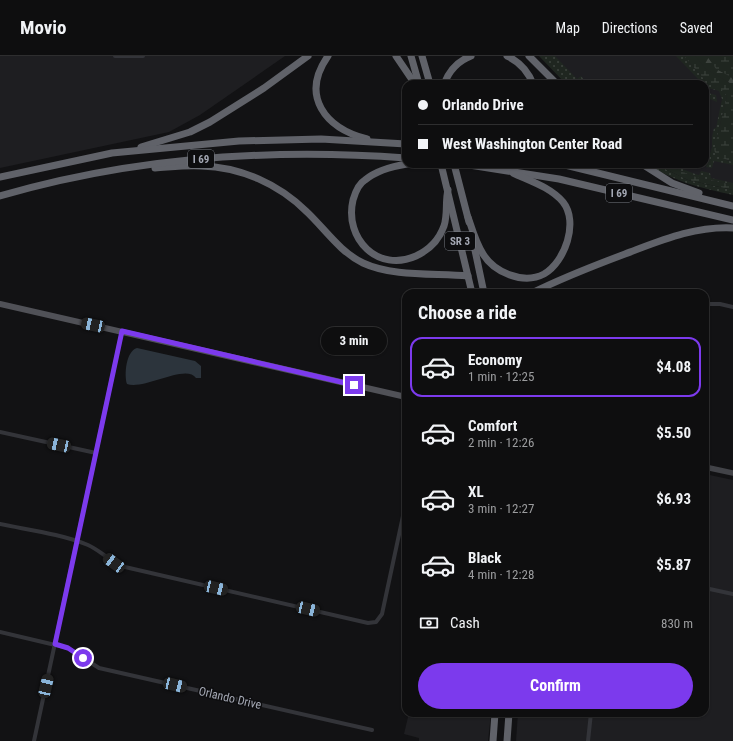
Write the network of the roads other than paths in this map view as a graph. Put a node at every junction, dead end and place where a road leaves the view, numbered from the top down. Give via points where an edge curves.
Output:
1 (115, 56) edge
2 (143, 56) edge
3 (308, 56) edge
4 (328, 56) edge
5 (396, 56) edge
6 (411, 56) edge
7 (422, 56) edge
8 (471, 56) edge
9 (507, 56) edge
10 (529, 56) edge
11 (412, 80) edge
12 (418, 80) edge
13 (429, 80) edge
14 (446, 80) edge
15 (531, 80) edge
16 (553, 80) edge
17 (383, 142) junction
18 (402, 144) edge
19 (126, 152) junction
20 (402, 158) edge
21 (402, 166) edge
22 (125, 168) junction
23 (442, 168) edge
24 (455, 168) edge
25 (496, 168) edge
26 (576, 168) edge
27 (648, 168) edge
28 (504, 169) junction
29 (0, 177) edge
30 (448, 188) junction
31 (0, 196) edge
32 (725, 204) junction
33 (733, 206) edge
34 (468, 217) junction
35 (733, 220) edge
36 (733, 228) edge
37 (468, 276) junction
38 (471, 289) edge
39 (483, 289) edge
40 (540, 289) edge
41 (0, 304) edge
42 (709, 304) edge
43 (733, 307) edge
44 (122, 331) junction
45 (402, 396) edge
46 (0, 432) edge
47 (96, 453) junction
48 (709, 468) edge
49 (733, 473) edge
50 (402, 521) edge
51 (0, 524) edge
52 (77, 541) junction
53 (709, 589) edge
54 (733, 594) edge
55 (0, 632) edge
56 (55, 644) junction
57 (495, 717) edge
58 (510, 717) edge
59 (591, 717) edge
60 (372, 730) dead end
61 (34, 741) edge
62 (493, 741) edge
63 (507, 741) edge
64 (588, 741) edge

1 - 2 street
3 - 19 highway via 210,122 190,132
4 - 17 highway via 319,73 316,87 320,107 326,117 335,126 347,132
5 - 11 highway
6 - 12 highway
7 - 13 highway
8 - 14 highway via 458,63
9 - 15 highway via 520,64
10 - 16 highway
17 - 18 highway, I 69
17 - 19 highway, I 69 via 322,139 239,141
19 - 29 highway, I 69
20 - 22 highway, I 69 via 323,154 217,157
21 - 30 highway via 364,180 355,192 351,209 353,227 359,241 371,252 387,260 405,261 426,252 436,241 444,226
22 - 31 highway, I 69
22 - 37 highway via 203,166 253,176 296,202 342,248 361,262 389,271
23 - 30 highway
24 - 34 highway
25 - 28 highway, I 69
26 - 32 highway, I 69
27 - 32 highway via 672,183
28 - 34 highway via 550,191 563,203 569,217 570,234 559,260 544,274 509,276 483,254
28 - 35 highway, I 69 via 559,179
30 - 37 highway, SR 3
32 - 33 highway, I 69
34 - 39 highway, SR 3
36 - 40 highway via 720,227 676,234
37 - 38 highway, SR 3
41 - 44 main road
42 - 43 street
44 - 45 main road
44 - 47 street
46 - 47 street
47 - 52 street
48 - 49 main road
50 - 52 street via 382,614 376,622 368,623 125,567
51 - 52 street
52 - 56 street
53 - 54 street
55 - 56 street, Orlando Drive
56 - 60 street, Orlando Drive via 68,648 99,668
56 - 61 street
57 - 62 highway
58 - 63 highway
59 - 64 street

